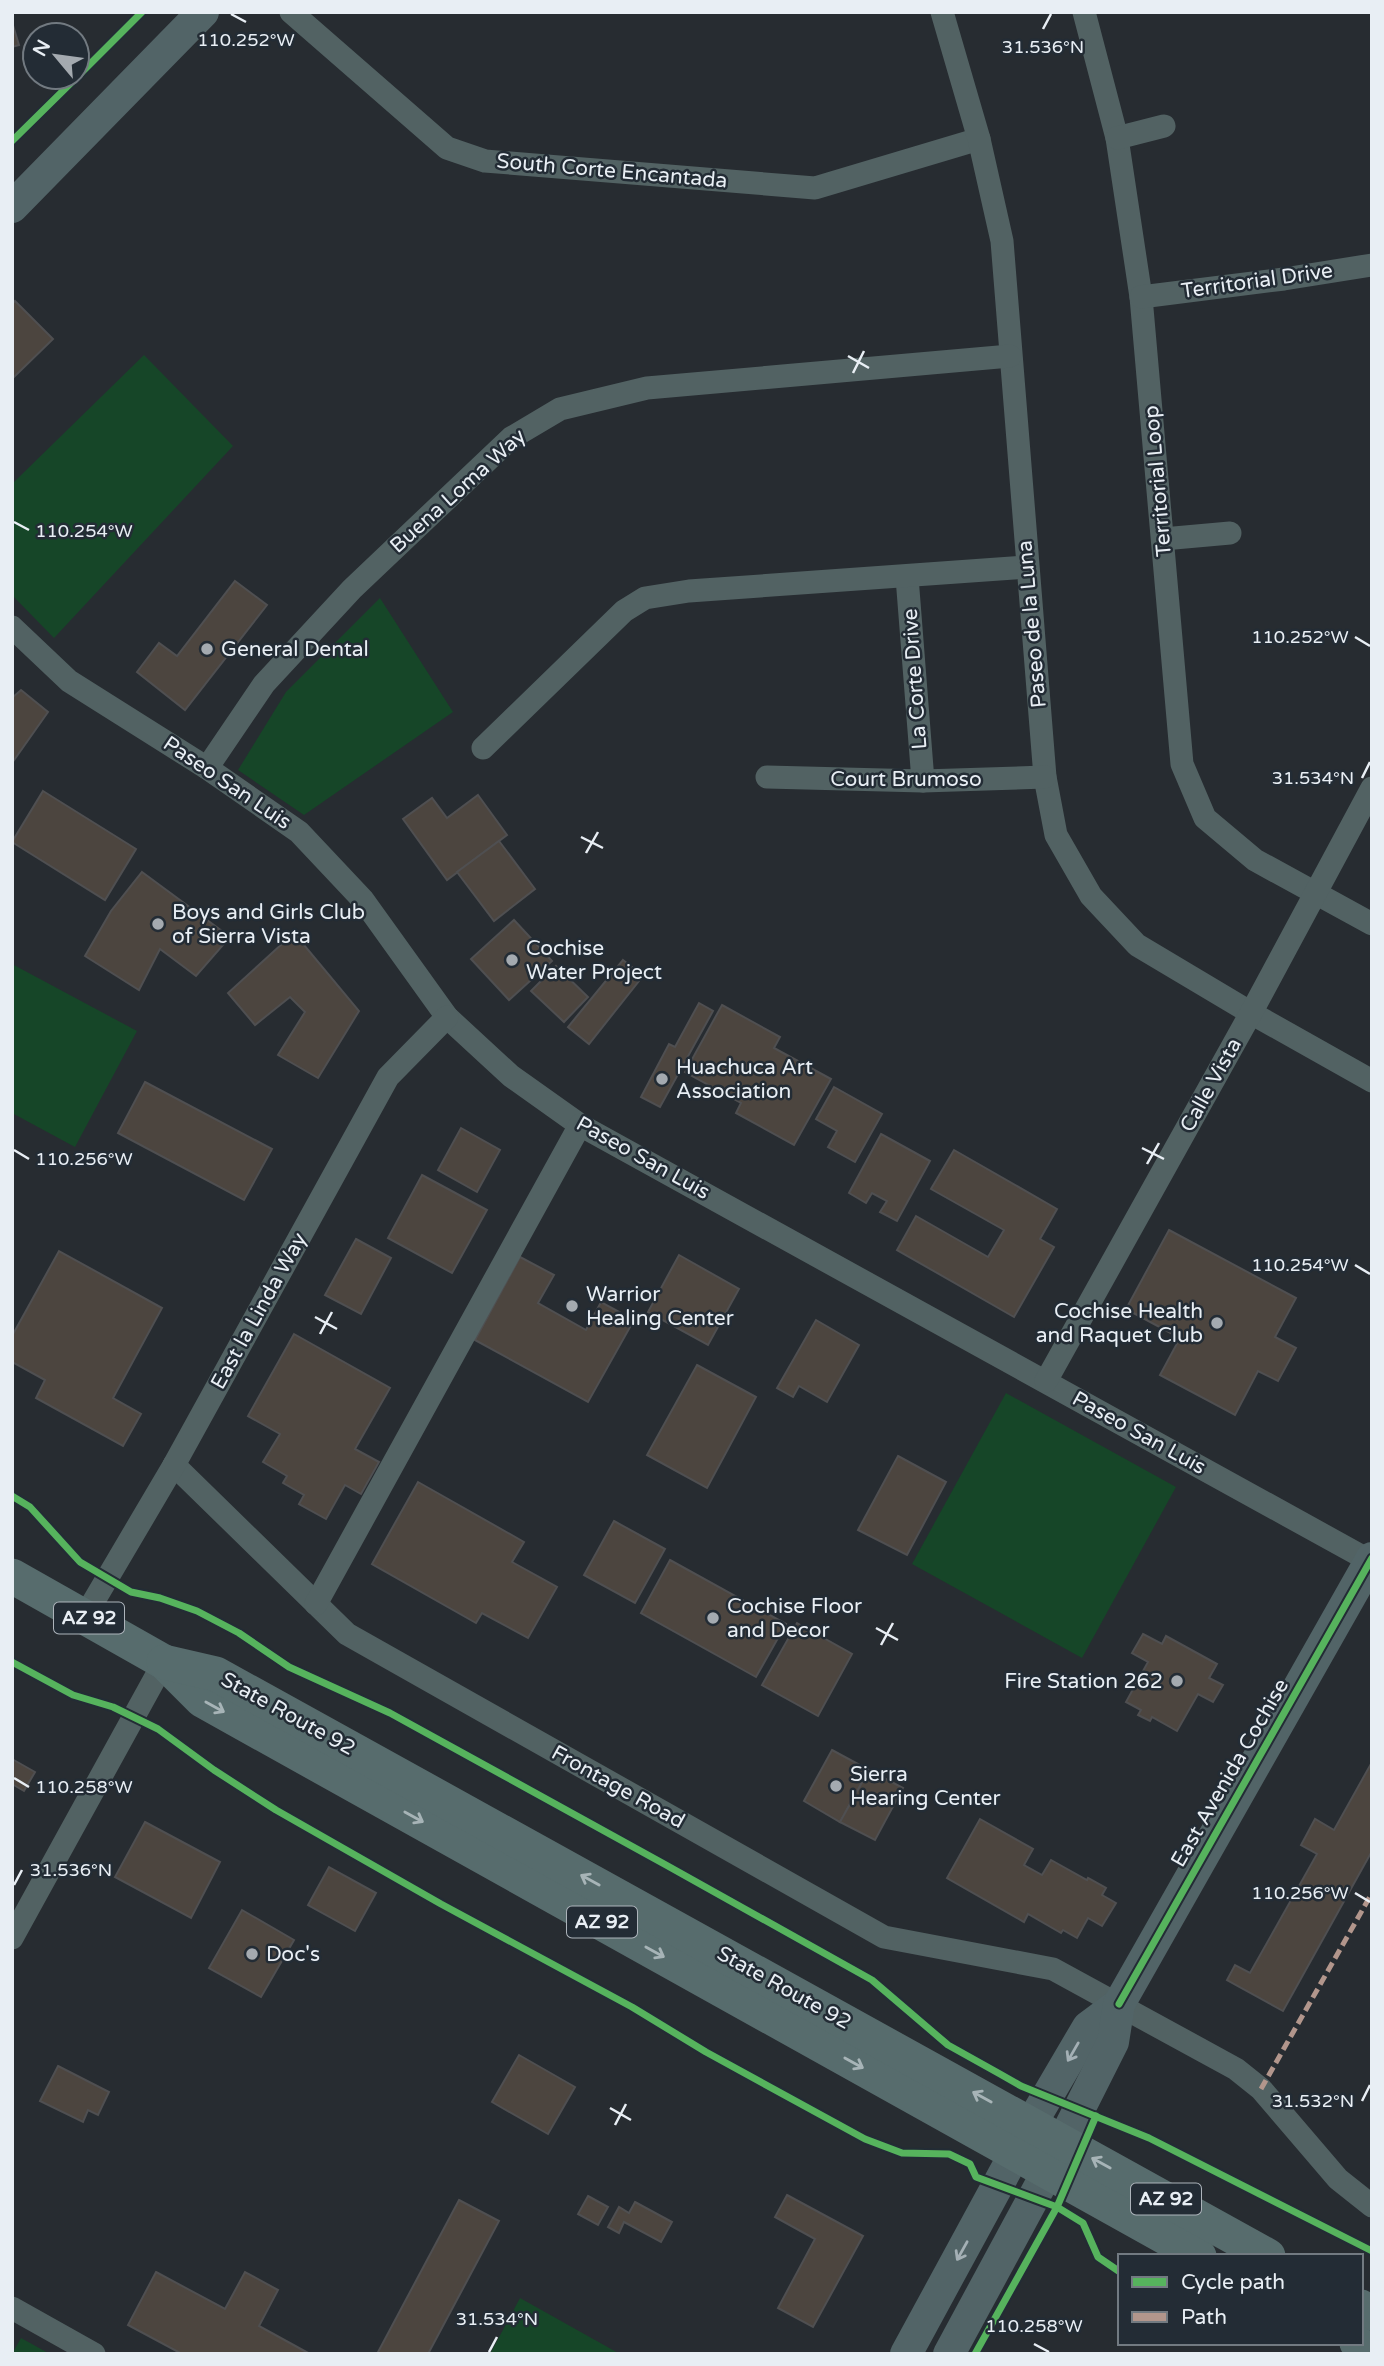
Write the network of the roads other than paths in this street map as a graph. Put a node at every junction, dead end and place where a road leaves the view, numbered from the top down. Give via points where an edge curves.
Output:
1 (203, 12) edge
2 (291, 12) edge
3 (942, 12) edge
4 (1084, 12) edge
5 (1164, 126) dead end
6 (1117, 138) junction
7 (979, 139) junction
8 (12, 207) edge
9 (1372, 265) edge
10 (1141, 297) junction
11 (1010, 356) junction
12 (1230, 533) dead end
13 (1163, 539) junction
14 (1027, 566) junction
15 (907, 577) junction
16 (12, 627) edge
17 (483, 748) dead end
18 (207, 768) junction
19 (767, 777) dead end
20 (1045, 777) junction
21 (923, 781) junction
22 (1372, 788) edge
23 (1314, 893) junction
24 (1372, 923) edge
25 (1251, 1013) junction
26 (447, 1017) junction
27 (1372, 1081) edge
28 (580, 1125) junction
29 (1046, 1381) junction
30 (174, 1465) junction
31 (1371, 1560) edge
32 (12, 1576) edge
33 (316, 1604) junction
34 (85, 1616) junction
35 (164, 1662) junction
36 (12, 1938) edge
37 (1119, 2004) junction
38 (1023, 2139) junction
39 (1056, 2157) junction
40 (1372, 2206) edge
41 (1196, 2254) edge
42 (1264, 2254) edge
43 (12, 2308) edge
44 (94, 2354) edge
45 (906, 2354) edge
46 (949, 2354) edge

1 - 8 street
2 - 7 street, South Corte Encantada via 447,148 485,161 815,188
3 - 7 street, Paseo de la Luna
4 - 6 street, Territorial Loop
5 - 6 street
6 - 10 street, Territorial Loop
7 - 11 street, Paseo de la Luna via 1002,241
9 - 10 street, Territorial Drive
10 - 13 street, Territorial Loop
11 - 14 street, Paseo de la Luna
11 - 18 street, Buena Loma Way via 647,388 560,409 511,438 352,589 264,684
12 - 13 street
13 - 23 street, Territorial Loop via 1182,764 1200,808 1205,818 1255,860
14 - 15 street
14 - 20 street, Paseo de la Luna
15 - 17 street via 645,598 624,611
15 - 21 street, La Corte Drive
16 - 18 street, Paseo San Luis via 69,681
18 - 26 street, Paseo San Luis via 299,832 363,900
19 - 21 street, Court Brumoso
20 - 21 street, Court Brumoso
20 - 25 street, Paseo de la Luna via 1056,835 1091,896 1137,945
22 - 23 street, Calle Vista
23 - 24 street, Territorial Loop
23 - 25 street, Calle Vista
25 - 27 street, Paseo de la Luna
25 - 29 street, Calle Vista
26 - 28 street, Paseo San Luis via 511,1076
26 - 30 street, East la Linda Way via 388,1077
28 - 29 street, Paseo San Luis
28 - 33 street
29 - 31 street, Paseo San Luis
30 - 33 street, Frontage Road
30 - 34 street, East la Linda Way
31 - 37 street, East Avenida Cochise
32 - 34 main road, AZ 92 / AZ 92
33 - 37 street, Frontage Road via 347,1634 884,1937 1053,1969
34 - 35 main road, AZ 92 / AZ 92
35 - 36 street
35 - 38 main road, State Route 92 / AZ 92 via 202,1700 473,1833
37 -> 38 street via 1088,2027
37 - 39 street via 1113,2042
37 - 40 street, Frontage Road via 1236,2069 1261,2089 1338,2179
38 - 39 main road, State Route 92 / AZ 92
38 -> 45 street
39 - 41 main road, State Route 92 / AZ 92
42 -> 39 main road, State Route 92 / AZ 92
39 - 46 street
43 - 44 street

